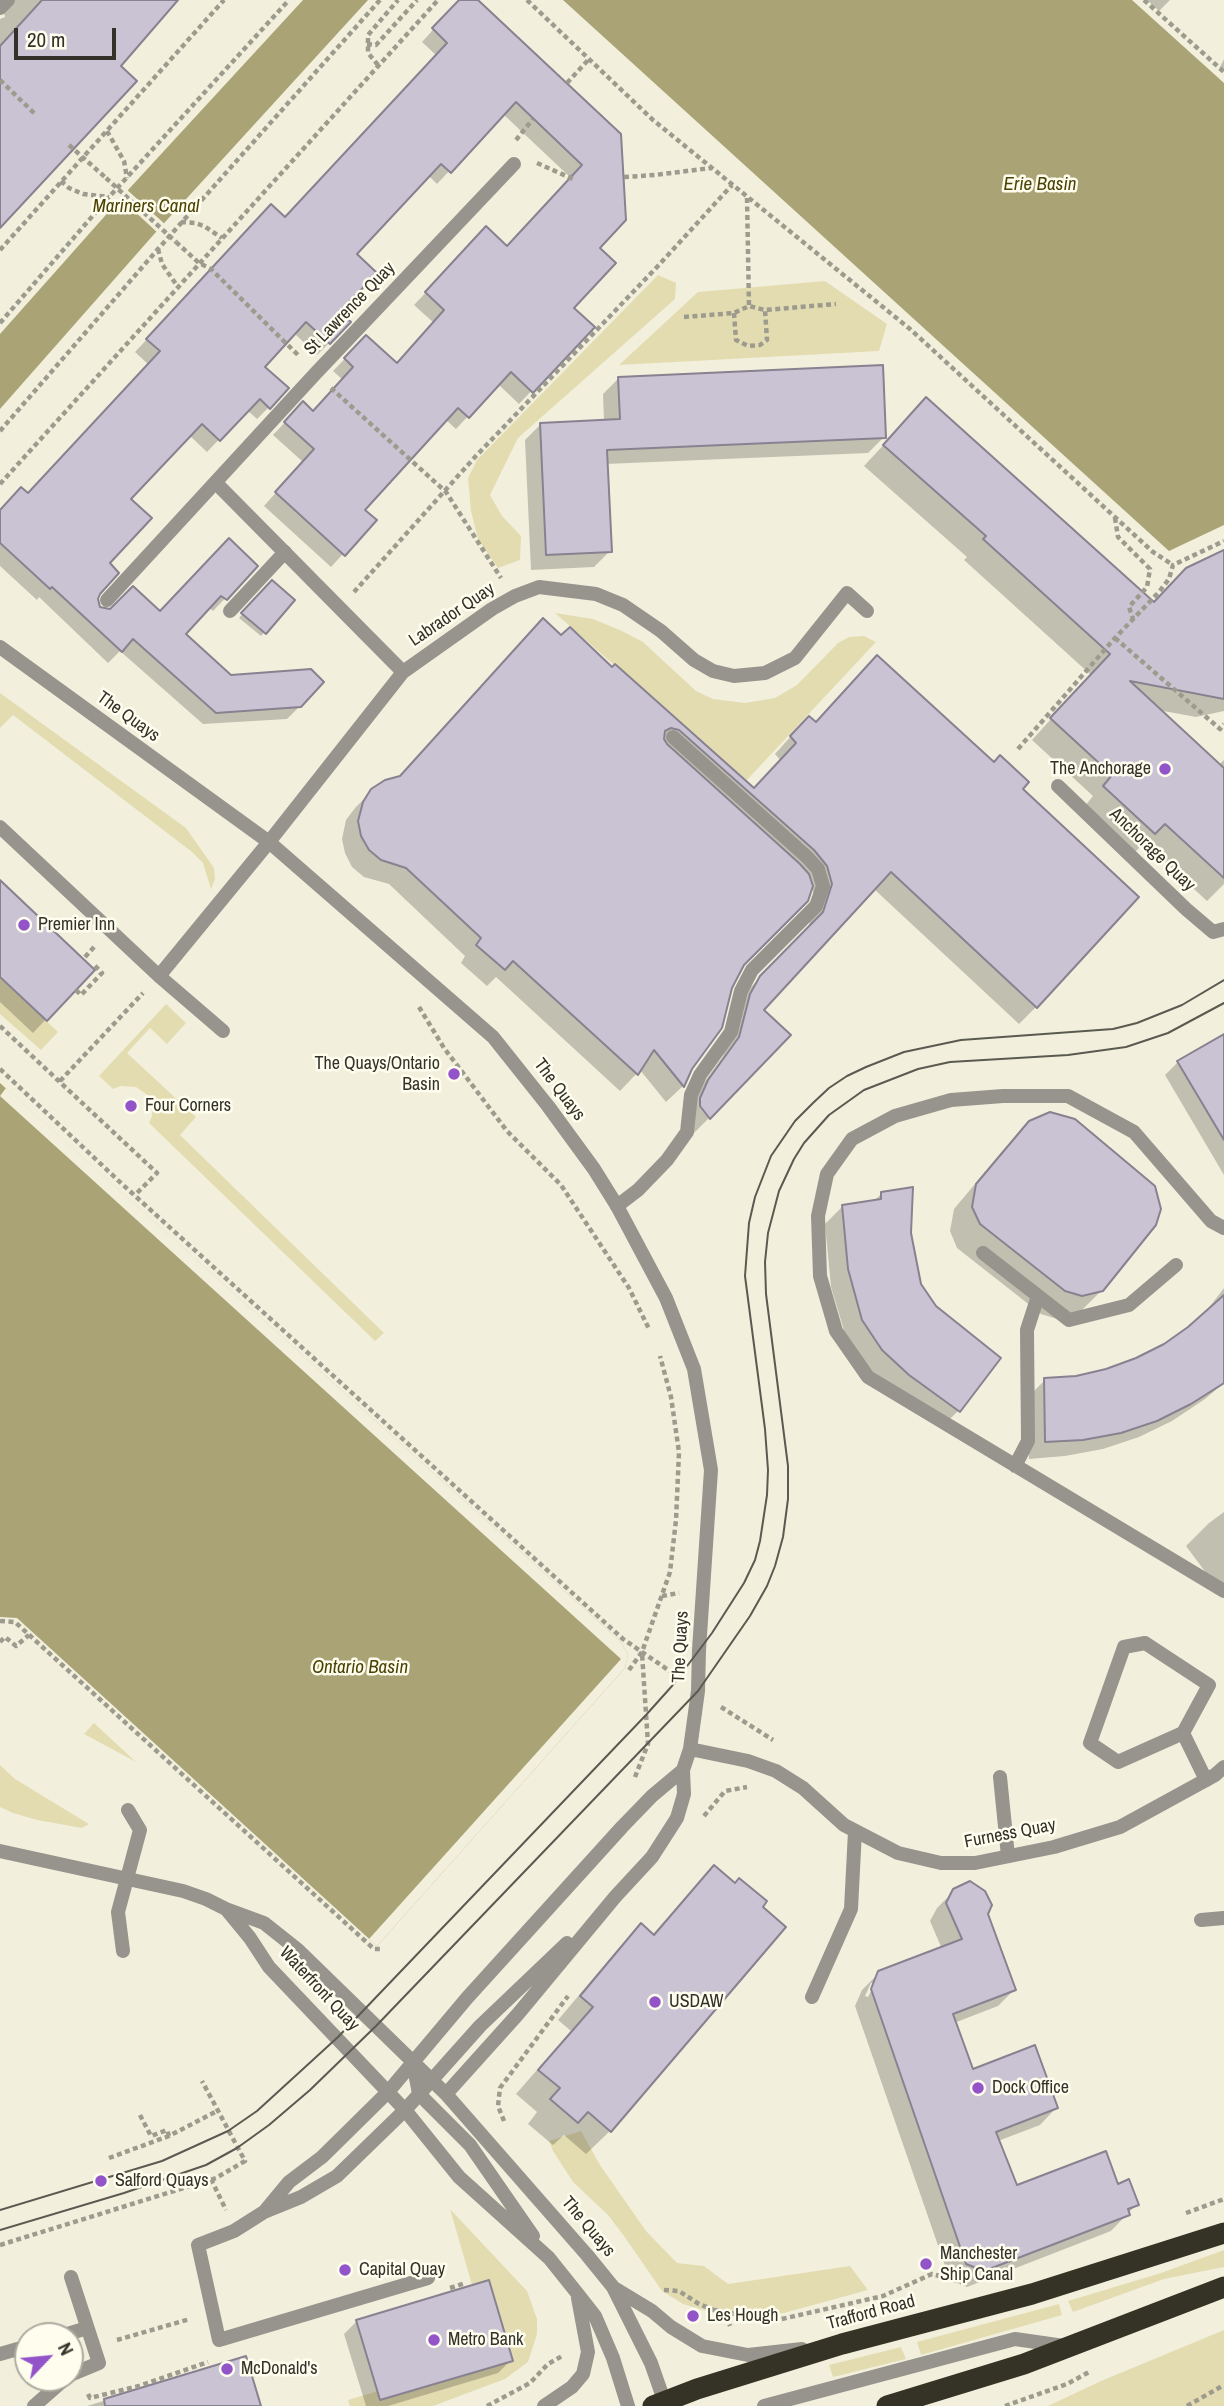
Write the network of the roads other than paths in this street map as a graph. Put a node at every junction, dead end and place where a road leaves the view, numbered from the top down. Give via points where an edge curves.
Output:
1 (8, 0) edge
2 (0, 8) edge
3 (514, 164) dead end
4 (216, 483) junction
5 (285, 552) junction
6 (107, 600) dead end
7 (230, 611) dead end
8 (867, 611) dead end
9 (0, 647) edge
10 (403, 672) junction
11 (673, 737) dead end
12 (1058, 786) dead end
13 (0, 827) edge
14 (269, 842) junction
15 (1224, 929) edge
16 (159, 976) junction
17 (223, 1031) dead end
18 (617, 1206) junction
19 (1224, 1228) edge
20 (983, 1253) dead end
21 (1176, 1265) dead end
22 (1038, 1296) junction
23 (1015, 1466) junction
24 (1224, 1591) edge
25 (1183, 1733) junction
26 (690, 1749) junction
27 (1224, 1767) edge
28 (683, 1770) junction
29 (1000, 1777) dead end
30 (1206, 1780) junction
31 (128, 1810) dead end
32 (855, 1831) junction
33 (0, 1850) edge
34 (1008, 1856) junction
35 (127, 1880) junction
36 (615, 1897) junction
37 (226, 1909) junction
38 (1224, 1918) edge
39 (1202, 1920) dead end
40 (123, 1951) dead end
41 (812, 1997) dead end
42 (413, 2062) junction
43 (431, 2080) junction
44 (388, 2092) junction
45 (419, 2094) junction
46 (446, 2094) junction
47 (405, 2110) junction
48 (264, 2212) junction
49 (1224, 2233) edge
50 (549, 2258) junction
51 (71, 2277) dead end
52 (428, 2278) dead end
53 (613, 2287) junction
54 (1224, 2287) edge
55 (577, 2292) junction
56 (87, 2328) junction
57 (84, 2329) edge
58 (842, 2344) junction
59 (1072, 2347) junction
60 (84, 2370) edge
61 (50, 2392) edge
62 (662, 2404) edge
63 (34, 2406) edge
64 (544, 2406) edge
65 (628, 2406) edge
66 (764, 2406) edge
67 (887, 2406) edge

1 - 2 street
3 - 4 street, St Lawrence Quay
4 - 5 street
4 - 6 street, St Lawrence Quay
5 - 7 street
5 - 10 street
8 - 10 street, Labrador Quay via 847,593 794,658 765,673 734,676 712,671 694,660 623,605 596,594 539,587 492,609
9 - 14 street, The Quays
10 - 14 street, Labrador Quay
11 - 18 street via 807,856 818,869 823,886 816,906 752,970 741,991 731,1032 691,1095 687,1132 667,1160
12 - 15 street, Anchorage Quay via 1213,932
13 - 16 street
14 - 16 street, Labrador Quay
14 - 18 street, The Quays via 493,1037 548,1106
16 - 17 street
18 - 26 street, The Quays via 666,1298 694,1369 711,1470 698,1691
19 - 23 street via 1211,1221 1134,1132 1068,1096 951,1100 895,1116 852,1139 827,1174 818,1216 821,1276 836,1331 868,1377
20 - 22 street
21 - 22 street via 1129,1306 1069,1320
22 - 23 street via 1027,1330 1027,1441
23 - 24 street
25 - 25 street via 1118,1762 1090,1743 1125,1647 1146,1643 1209,1685
25 - 30 street
26 - 28 street, The Quays
26 - 32 street, Furness Quay via 748,1761 787,1776
27 - 30 street, Furness Quay
28 - 36 street, The Quays via 684,1794 677,1818 652,1857
28 - 42 street via 622,1827
29 - 34 street
30 - 34 street, Furness Quay via 1120,1827
31 - 35 street via 140,1830
32 - 34 street, Furness Quay via 898,1853 941,1863 975,1863
32 - 41 street via 851,1909
33 - 35 street, Waterfront Quay
35 - 37 street, Waterfront Quay via 183,1891
35 - 40 street via 118,1912
36 - 43 street, The Quays via 480,2026
36 - 46 street, The Quays
37 - 42 street, Waterfront Quay via 264,1923 298,1950
37 - 44 street, Waterfront Quay via 270,1968
38 - 39 street
42 - 43 street, The Quays
42 - 44 street
42 - 45 street
43 - 45 street, The Quays
43 - 46 street, The Quays
44 - 47 street
44 - 48 street via 322,2157 289,2182
45 - 47 street, The Quays
45 - 50 street via 470,2145
46 - 53 street, The Quays
47 - 48 street, The Quays via 337,2176
47 - 50 street via 459,2177
48 - 52 street via 234,2231 198,2245 219,2340
49 - 58 highway, Trafford Road via 1032,2294
50 - 55 street
51 - 56 street
53 - 58 street via 702,2346 748,2356
53 - 62 street, The Quays via 651,2363
54 - 59 highway
55 - 64 street via 588,2352 583,2374
55 - 65 street via 595,2316
56 - 57 street
56 - 60 street via 99,2364
58 - 62 highway, Trafford Road
59 - 66 street via 1015,2339
59 - 67 highway
61 - 63 street

